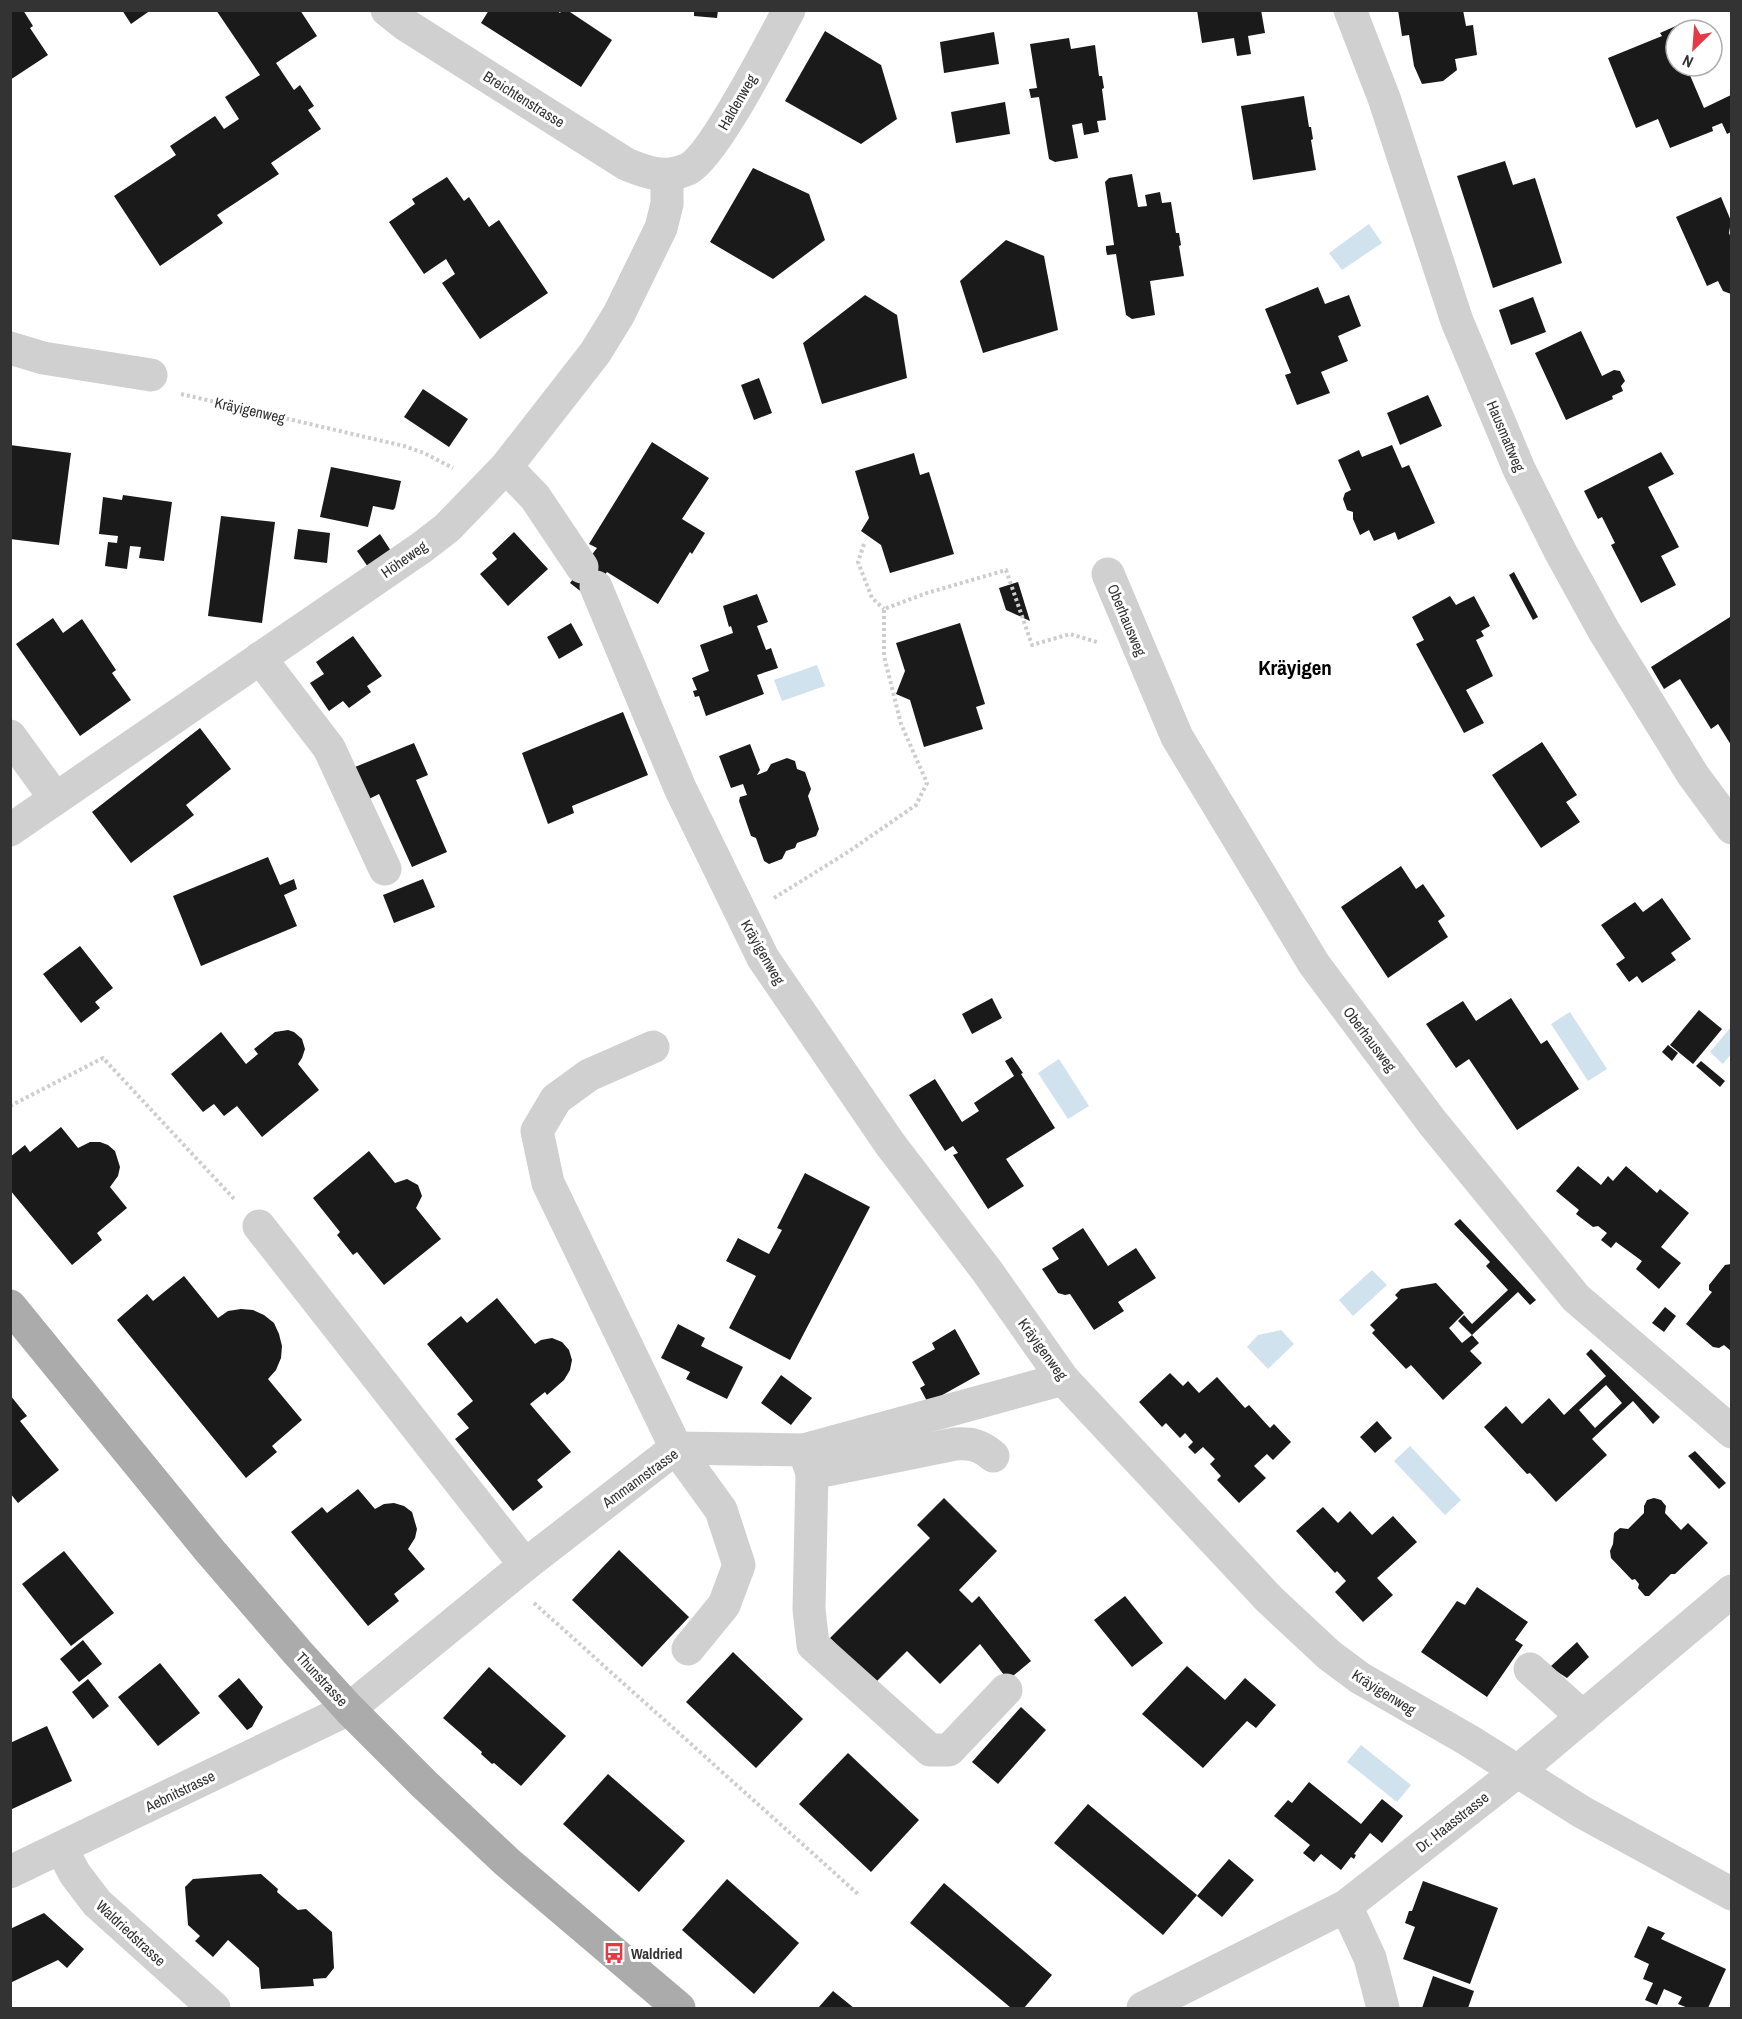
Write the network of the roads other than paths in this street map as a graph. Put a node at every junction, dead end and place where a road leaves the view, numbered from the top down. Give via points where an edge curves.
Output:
1 (387, 10) edge
2 (789, 10) edge
3 (1350, 10) edge
4 (667, 175) junction
5 (10, 348) edge
6 (151, 375) road end
7 (506, 467) junction
8 (1108, 574) dead end
9 (260, 658) junction
10 (10, 736) edge
11 (55, 798) junction
12 (1731, 828) edge
13 (10, 830) edge
14 (385, 869) dead end
15 (653, 1047) dead end
16 (259, 1226) road end
17 (10, 1306) edge
18 (1063, 1378) junction
19 (1731, 1432) edge
20 (676, 1448) junction
21 (993, 1456) dead end
22 (808, 1461) junction
23 (517, 1572) junction
24 (1731, 1591) edge
25 (688, 1650) dead end
26 (1530, 1669) dead end
27 (1005, 1690) dead end
28 (349, 1708) junction
29 (1582, 1718) junction
30 (1518, 1772) junction
31 (61, 1848) junction
32 (10, 1872) edge
33 (1731, 1894) edge
34 (1346, 1906) junction
35 (214, 2008) edge
36 (680, 2008) edge
37 (1143, 2008) edge
38 (1383, 2008) edge

1 - 4 street, Breichtenstrasse via 626,164 647,173
2 - 4 street, Haldenweg via 708,150 690,168
3 - 12 street, Hausmattweg via 1384,98 1457,321 1519,469 1604,631
4 - 7 street, Höheweg via 667,204 661,228 619,314 589,361
5 - 6 street via 43,358
7 - 9 street, Höheweg via 447,528
7 - 18 street, Kräyigenweg via 535,497 589,577 680,788 763,958 890,1144
8 - 19 street, Oberhausweg via 1177,737 1314,964 1432,1122 1576,1298
9 - 11 street, Höheweg
9 - 14 street via 329,748
10 - 11 street
11 - 13 street, Höheweg
15 - 20 street via 589,1076 556,1099 537,1131 548,1183
16 - 23 street
17 - 28 main road, Thunstrasse via 210,1551
18 - 22 street, Ammannstrasse
18 - 30 street, Kräyigenweg via 1269,1599 1329,1655 1360,1678
20 - 22 street, Ammannstrasse
20 - 23 street, Ammannstrasse
20 - 25 street via 721,1510 739,1565 724,1605
21 - 22 street via 972,1443
22 - 27 street via 809,1609 813,1645 930,1750 949,1750
23 - 28 street, Ammannstrasse
24 - 29 street, Dr. Haasstrasse
26 - 29 street
28 - 31 street, Aebnitstrasse
28 - 36 main road, Thunstrasse via 507,1862
29 - 30 street, Dr. Haasstrasse
30 - 33 street, Kräyigenweg
30 - 34 street, Dr. Haasstrasse
31 - 32 street, Aebnitstrasse
31 - 35 street, Waldriedstrasse via 97,1903
34 - 37 street, Dr. Haasstrasse
34 - 38 street via 1370,1958

